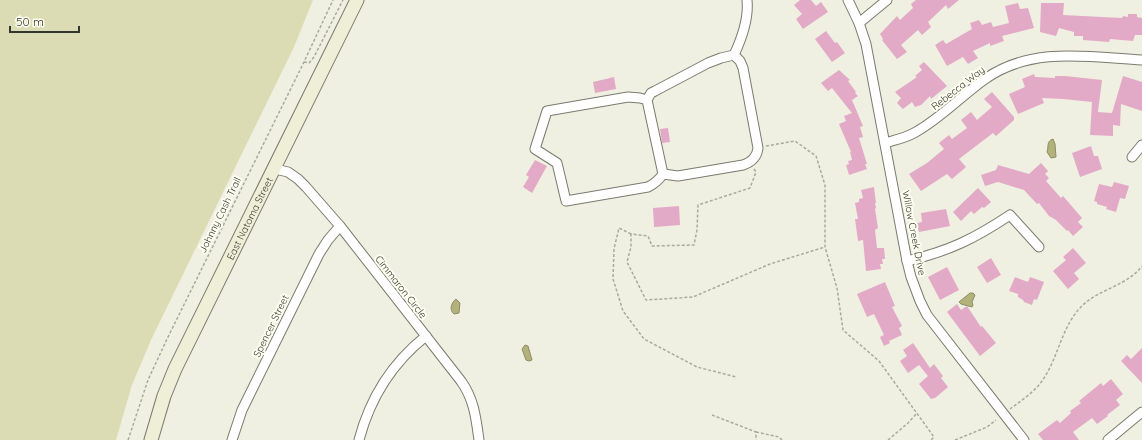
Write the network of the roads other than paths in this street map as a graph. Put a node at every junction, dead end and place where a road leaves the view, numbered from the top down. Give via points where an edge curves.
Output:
1 (357, 0) edge
2 (747, 0) edge
3 (848, 0) edge
4 (887, 0) edge
5 (859, 23) junction
6 (734, 55) junction
7 (1142, 60) edge
8 (647, 100) junction
9 (885, 143) junction
10 (1142, 145) edge
11 (1132, 157) dead end
12 (275, 169) junction
13 (663, 174) junction
14 (340, 226) junction
15 (1040, 247) dead end
16 (907, 261) junction
17 (426, 336) junction
18 (1142, 412) edge
19 (151, 440) edge
20 (232, 440) edge
21 (360, 440) edge
22 (479, 440) edge
23 (1024, 440) edge
24 (1108, 440) edge

1 - 12 main road, East Natoma Street
2 - 6 street via 745,26
3 - 5 street, Willow Creek Drive
4 - 5 street
5 - 9 street, Willow Creek Drive via 870,59
6 - 8 street via 708,63 651,93
6 - 13 street via 743,68 758,148 755,158 750,163 678,176
7 - 9 street, Rebecca Way via 1053,55 1008,66 985,79 926,126 913,134
8 - 13 street
8 - 13 street via 628,97 547,111 535,149 557,163 566,200 648,187
9 - 16 street, Willow Creek Drive
10 - 11 street
12 - 14 street, Cimmaron Circle via 288,172 298,179
12 - 19 main road, East Natoma Street via 175,369
14 - 17 street, Cimmaron Circle
14 - 20 street, Spencer Street via 319,254 242,410
15 - 16 street via 1010,215 961,244 930,256
16 - 23 street, Willow Creek Drive via 920,301 928,315
17 - 21 street via 412,347 380,389 363,425
17 - 22 street, Cimmaron Circle via 470,395
18 - 24 street

